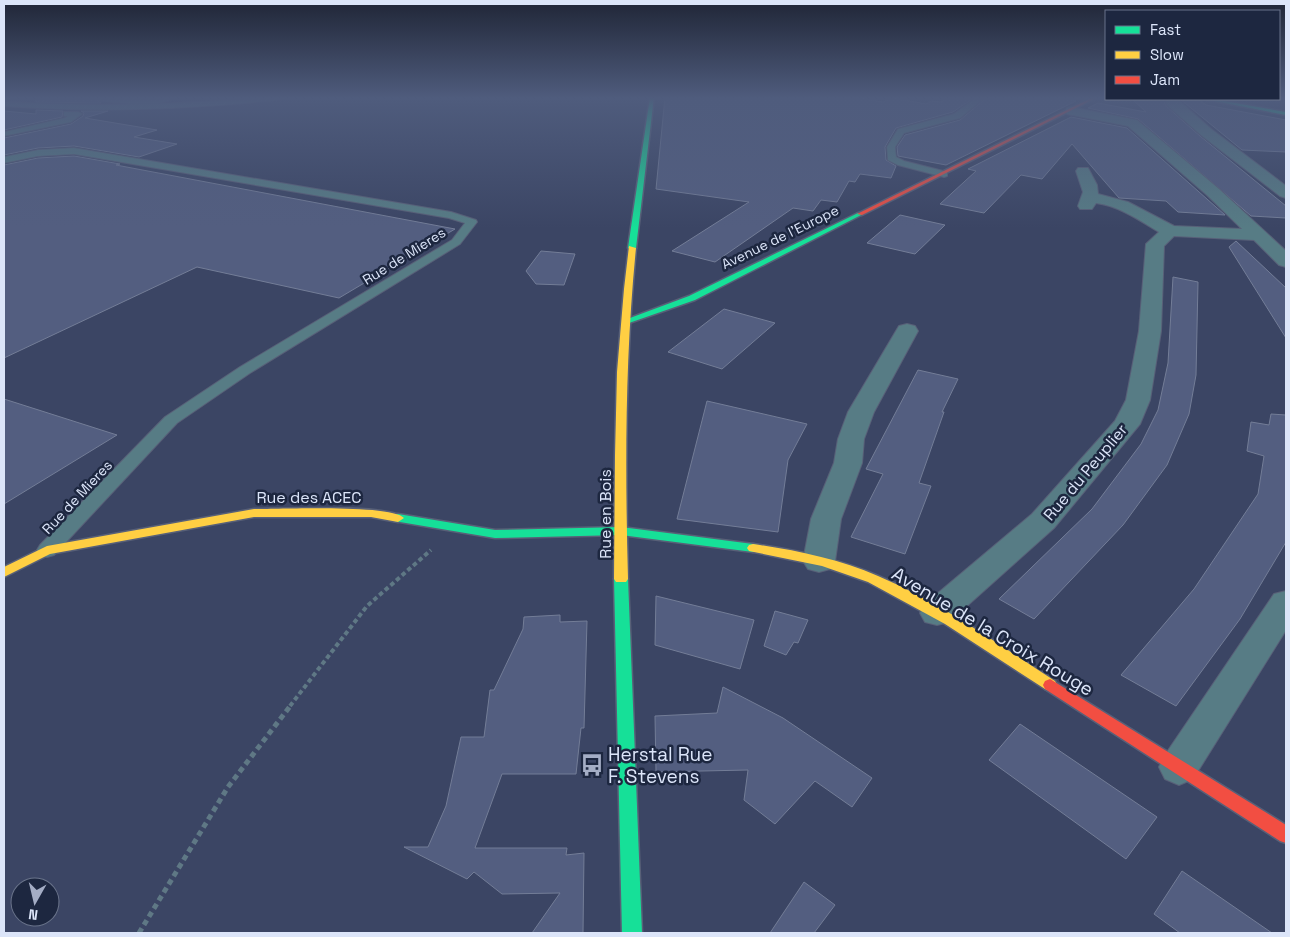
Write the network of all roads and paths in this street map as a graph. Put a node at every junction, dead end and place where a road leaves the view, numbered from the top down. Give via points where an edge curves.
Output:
1 (646, 141) edge
2 (895, 141) edge
3 (1006, 141) edge
4 (1153, 141) edge
5 (1217, 141) edge
6 (4, 160) edge
7 (1083, 171) dead end
8 (944, 174) junction
9 (1286, 193) edge
10 (1170, 231) junction
11 (1258, 235) junction
12 (1286, 262) edge
13 (626, 321) junction
14 (907, 331) dead end
15 (456, 529) junction
16 (621, 531) junction
17 (48, 550) junction
18 (818, 561) junction
19 (4, 573) edge
20 (1286, 603) edge
21 (937, 613) junction
22 (1179, 767) junction
23 (1286, 835) edge
24 (139, 933) edge
25 (632, 933) edge

1 - 13 street, Rue en Bois via 631,242
2 - 8 lane via 891,158
3 - 8 street, Avenue de l'Europe
4 - 11 street
5 - 9 street
6 - 17 lane, Rue de Mieres via 38,153 74,151 451,215 472,222 456,242 245,370 171,420
7 - 10 street via 1092,190 1088,202 1106,199 1121,204
8 - 13 street, Avenue de l'Europe via 692,298
10 - 11 street
10 - 21 street, Rue du Peuplier via 1155,244 1150,331 1138,400 1127,424 1043,521
11 - 12 street
13 - 16 street, Rue en Bois
14 - 18 street via 861,412 851,439 848,463 826,519
15 - 16 street, Rue des ACEC via 494,534
15 - 17 street, Rue des ACEC via 371,513 254,513
15 - 24 path via 367,606 228,787
16 - 18 street, Avenue de la Croix Rouge via 766,550
16 - 25 street, Rue en Bois
17 - 19 street, Rue des ACEC
18 - 21 street, Avenue de la Croix Rouge via 887,585
20 - 22 street
21 - 22 street, Avenue de la Croix Rouge
22 - 23 street, Avenue de la Croix Rouge

